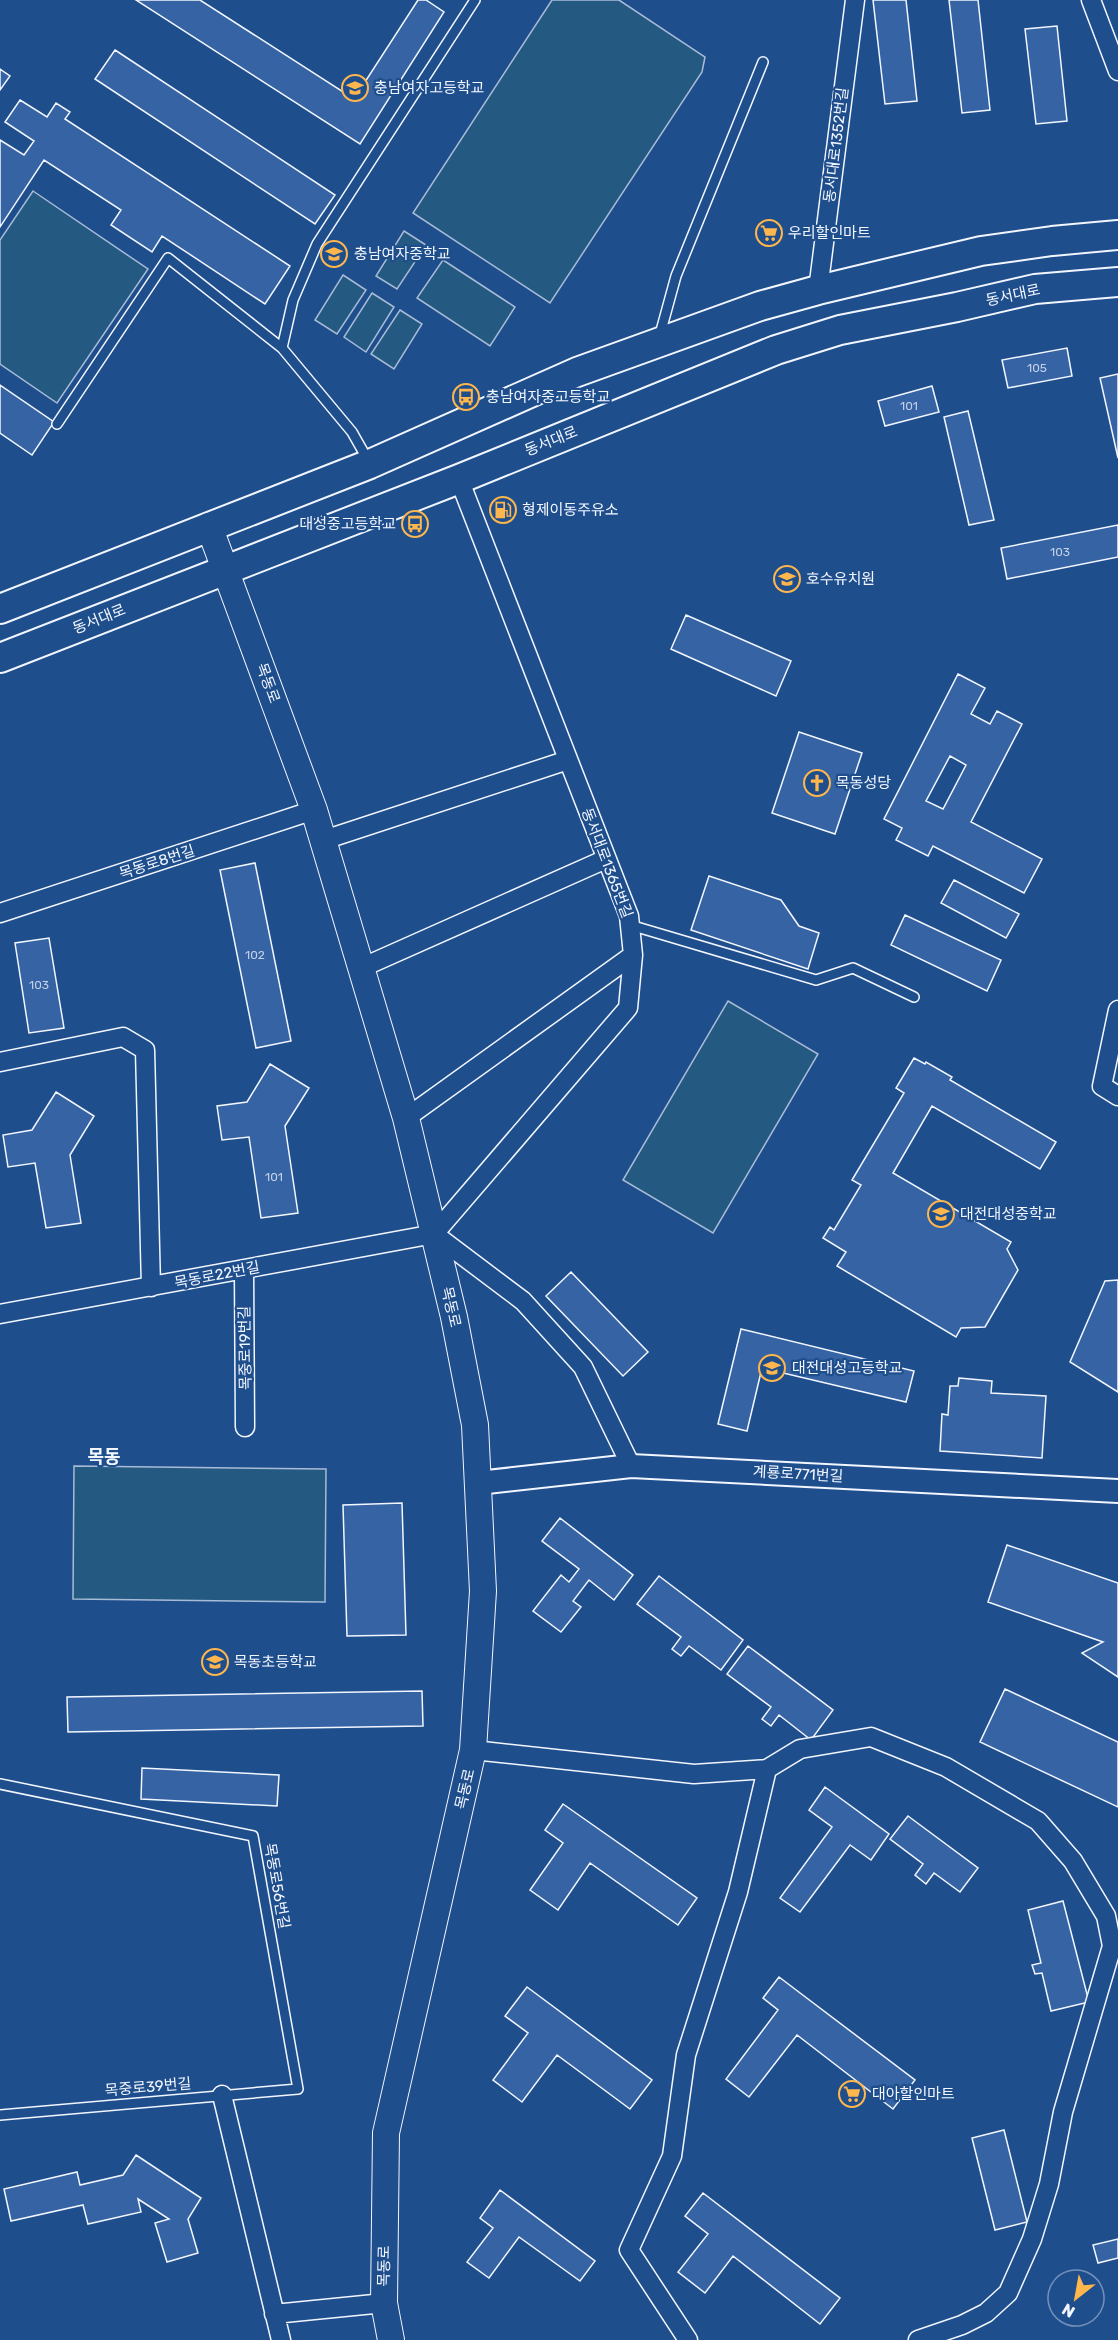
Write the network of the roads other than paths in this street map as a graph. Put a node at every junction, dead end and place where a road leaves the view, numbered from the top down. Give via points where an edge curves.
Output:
1 (475, 0) edge
2 (855, 0) edge
3 (1091, 0) edge
4 (763, 62) dead end
5 (1118, 71) edge
6 (1118, 235) edge
7 (1118, 282) edge
8 (818, 290) junction
9 (658, 343) junction
10 (282, 348) junction
11 (57, 424) dead end
12 (370, 464) junction
13 (459, 479) junction
14 (209, 526) junction
15 (226, 569) junction
16 (0, 609) edge
17 (0, 658) edge
18 (568, 760) junction
19 (314, 810) junction
20 (324, 840) junction
21 (606, 859) junction
22 (0, 913) edge
23 (630, 925) junction
24 (633, 955) junction
25 (361, 968) junction
26 (914, 997) dead end
27 (1118, 1011) edge
28 (0, 1062) edge
29 (1118, 1096) edge
30 (406, 1118) junction
31 (434, 1234) junction
32 (244, 1270) junction
33 (151, 1287) junction
34 (0, 1314) edge
35 (246, 1427) dead end
36 (631, 1466) junction
37 (478, 1483) junction
38 (1118, 1491) edge
39 (473, 1750) junction
40 (767, 1770) junction
41 (0, 1784) edge
42 (298, 2089) joint
43 (222, 2095) junction
44 (0, 2115) edge
45 (384, 2303) junction
46 (274, 2314) junction
47 (281, 2340) edge
48 (391, 2340) edge
49 (688, 2340) edge
50 (918, 2340) edge

1 - 10 lane via 317,244 293,300
2 - 8 street, 동서대로1352번길
3 - 5 street
4 - 9 lane via 676,276
6 - 8 main road via 981,251
7 - 13 main road, 동서대로 via 1035,289 840,330 776,350
8 - 9 main road via 760,306
9 - 12 main road via 578,372
10 - 11 lane via 168,258
10 - 12 lane via 352,432
12 - 14 main road
13 - 15 main road, 동서대로
13 - 18 street, 동서대로1365번길
14 - 15 main road, 목동로
14 - 16 main road
15 - 17 main road, 동서대로
15 - 19 main road, 목동로
18 - 20 street
18 - 21 street, 동서대로1365번길
19 - 20 main road, 목동로
19 - 22 street, 목동로8번길
20 - 25 main road, 목동로
21 - 23 street, 동서대로1365번길
21 - 25 street
23 - 24 street, 동서대로1365번길
23 - 26 lane via 816,980 853,968
24 - 30 street
24 - 31 street, 동서대로1365번길 via 628,1008
25 - 30 main road, 목동로
27 - 29 street via 1102,1086
28 - 33 street via 123,1037 145,1050
30 - 31 main road, 목동로
31 - 32 street, 목동로22번길
31 - 36 street via 523,1301 583,1367
31 - 37 main road, 목동로 via 475,1425
32 - 33 street, 목동로22번길
32 - 35 street, 목중로19번길
33 - 34 street, 목동로22번길
36 - 37 street, 계룡로771번길
36 - 38 street, 계룡로771번길
37 - 39 main road, 목동로 via 483,1591
39 - 40 street via 694,1774
39 - 45 main road, 목동로 via 386,2133
40 - 49 street via 738,1892 686,2055 672,2156 629,2250
40 - 50 street via 800,1749 871,1737 946,1767 1038,1821 1073,1861 1106,1916 1112,1946 1063,2112 1049,2184 1032,2240 1008,2293 986,2313
41 - 42 lane, 목동로56번길 via 253,1836
42 - 43 lane, 목중로39번길
43 - 44 lane, 목중로39번길
43 - 46 street
45 - 46 street
45 - 48 main road, 목동로
46 - 47 street

